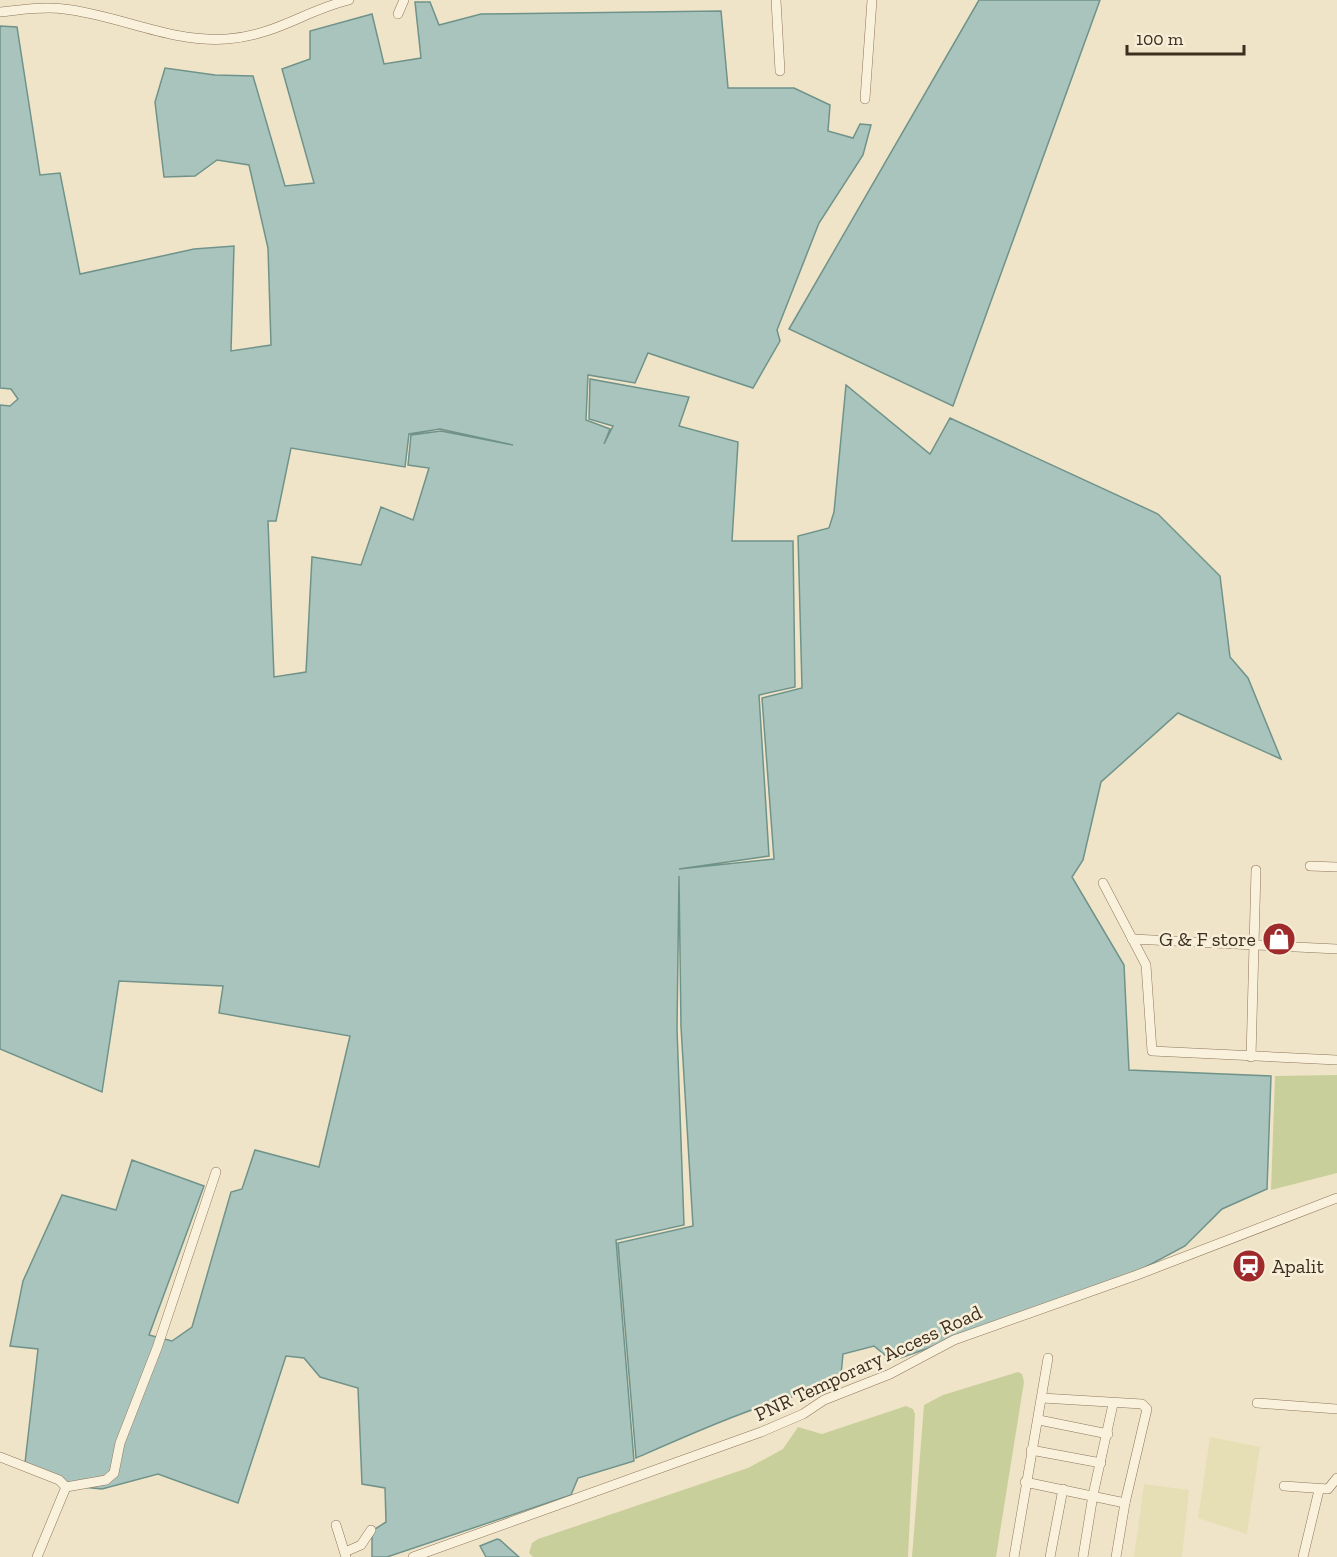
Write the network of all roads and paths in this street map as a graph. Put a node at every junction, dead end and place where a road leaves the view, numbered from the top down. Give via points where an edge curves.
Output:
1 (349, 0) edge
2 (404, 0) edge
3 (776, 0) edge
4 (872, 0) edge
5 (0, 12) edge
6 (398, 14) dead end
7 (780, 71) dead end
8 (866, 99) dead end
9 (1310, 866) dead end
10 (1337, 867) edge
11 (1256, 870) dead end
12 (1103, 883) dead end
13 (1132, 939) junction
14 (1254, 945) junction
15 (1337, 949) edge
16 (1251, 1057) junction
17 (1337, 1060) edge
18 (216, 1172) dead end
19 (1337, 1198) edge
20 (1048, 1358) dead end
21 (1041, 1398) junction
22 (1257, 1403) dead end
23 (1113, 1404) junction
24 (1337, 1409) edge
25 (1039, 1420) junction
26 (1108, 1434) junction
27 (1031, 1450) junction
28 (0, 1457) edge
29 (1101, 1463) junction
30 (1337, 1478) edge
31 (1025, 1482) junction
32 (1284, 1486) dead end
33 (66, 1487) junction
34 (1063, 1489) junction
35 (1319, 1490) junction
36 (1093, 1495) junction
37 (1125, 1503) junction
38 (336, 1525) dead end
39 (371, 1530) dead end
40 (346, 1555) edge
41 (37, 1557) edge
42 (413, 1557) edge
43 (1014, 1557) edge
44 (1050, 1557) edge
45 (1083, 1557) edge
46 (1116, 1557) edge
47 (1303, 1557) edge

1 - 5 street via 281,28 225,39 181,37 67,9
2 - 6 street
3 - 7 street
4 - 8 street
9 - 10 street
11 - 14 street
12 - 13 street
13 - 14 street
13 - 16 street via 1146,965 1152,1051
14 - 15 street
14 - 16 street
16 - 17 street
18 - 33 street via 157,1348 120,1443 114,1473 106,1480
19 - 42 street, PNR Temporary Access Road via 954,1340 890,1374 824,1400 761,1432
20 - 21 street
21 - 23 street
21 - 25 street
22 - 24 street
23 - 26 street
23 - 37 street via 1142,1404 1147,1409
25 - 26 street
25 - 27 street
26 - 29 street
27 - 29 street
27 - 31 street
28 - 33 street via 59,1480
29 - 36 street
30 - 35 street via 1328,1489
31 - 34 street
31 - 43 street
32 - 35 street
33 - 41 street
34 - 36 street
34 - 44 street
35 - 47 street
36 - 37 street
36 - 45 street
37 - 46 street
38 - 40 street
39 - 40 street via 361,1545

